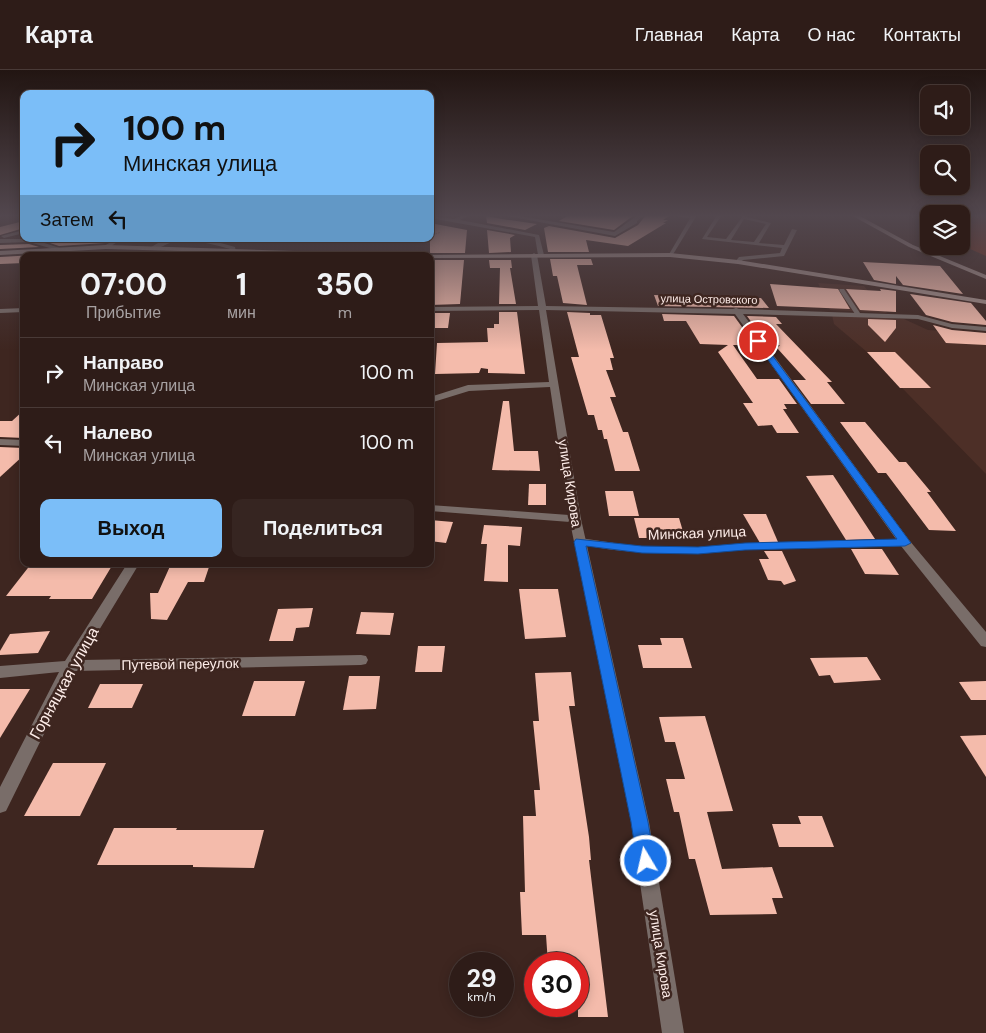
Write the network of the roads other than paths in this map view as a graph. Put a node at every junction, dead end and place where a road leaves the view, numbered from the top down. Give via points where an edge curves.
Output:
1 (538, 260) edge
2 (718, 260) edge
3 (945, 260) edge
4 (738, 262) joint
5 (986, 277) edge
6 (842, 290) dead end
7 (986, 302) edge
8 (542, 308) junction
9 (434, 309) edge
10 (0, 310) edge
11 (14, 310) junction
12 (20, 310) edge
13 (736, 310) junction
14 (857, 313) junction
15 (0, 320) edge
16 (986, 329) edge
17 (554, 384) junction
18 (434, 399) edge
19 (0, 442) edge
20 (20, 443) edge
21 (434, 508) edge
22 (575, 519) junction
23 (580, 542) junction
24 (905, 543) junction
25 (131, 567) edge
26 (986, 642) edge
27 (361, 660) dead end
28 (70, 666) junction
29 (0, 672) edge
30 (0, 805) edge
31 (673, 1033) edge

1 - 8 street, улица Кирова
2 - 4 main road
3 - 5 main road
4 - 7 main road
6 - 14 lane
8 - 9 street, улица Островского
8 - 13 street, улица Островского
8 - 17 street, улица Кирова
10 - 11 street
11 - 12 street
11 - 15 street
13 - 14 street, улица Островского
13 - 24 street
14 - 16 street, улица Островского via 918,317 952,326
17 - 18 street via 468,388
17 - 22 street, улица Кирова
19 - 20 street
21 - 22 street
22 - 23 street, улица Кирова
23 - 24 lane, Минская улица via 642,550
23 - 31 street, улица Кирова via 640,822
24 - 26 street
25 - 28 street, Горняцкая улица
27 - 28 street, Путевой переулок
28 - 29 street, Путевой переулок
28 - 30 street, Горняцкая улица

